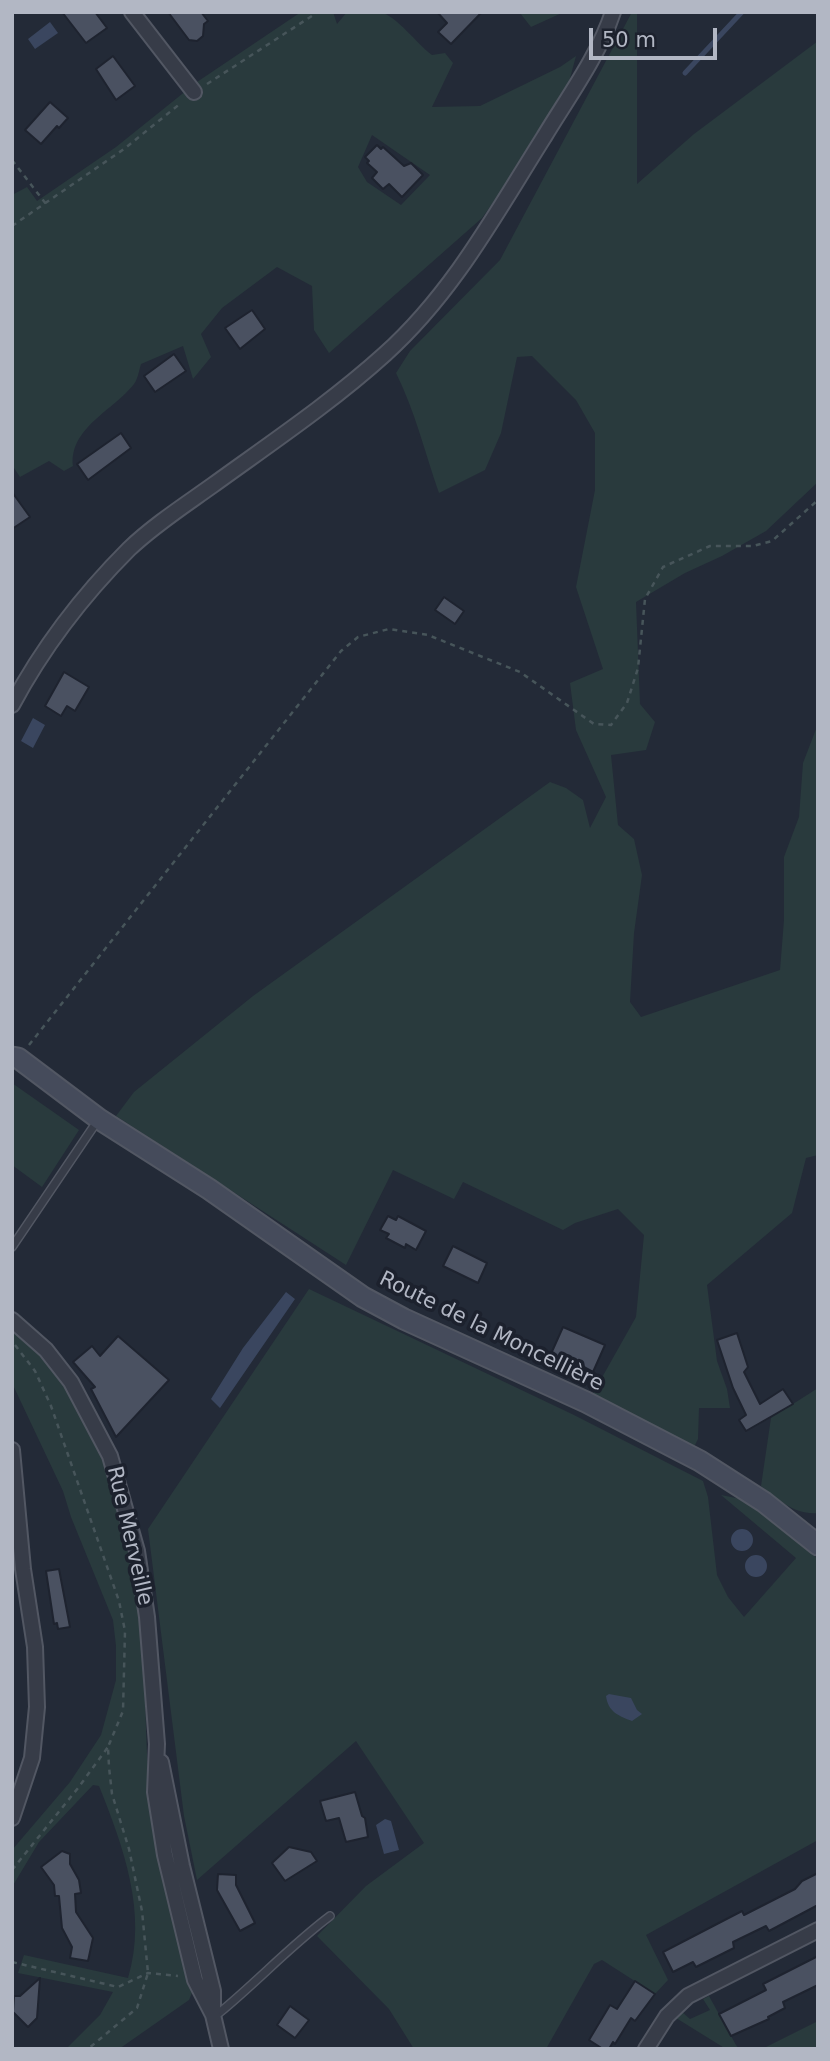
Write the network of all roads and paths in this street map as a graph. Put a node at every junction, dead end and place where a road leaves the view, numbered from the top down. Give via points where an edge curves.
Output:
1 (132, 12) edge
2 (318, 12) edge
3 (612, 12) edge
4 (194, 92) junction
5 (12, 160) edge
6 (46, 204) junction
7 (12, 226) edge
8 (818, 500) edge
9 (12, 705) edge
10 (15, 1057) edge
11 (99, 1119) junction
12 (12, 1247) edge
13 (12, 1321) edge
14 (12, 1343) edge
15 (12, 1450) edge
16 (818, 1545) edge
17 (157, 1744) junction
18 (108, 1747) junction
19 (12, 1818) edge
20 (12, 1870) edge
21 (330, 1916) dead end
22 (818, 1930) edge
23 (12, 1962) edge
24 (148, 1973) junction
25 (195, 1980) junction
26 (213, 2015) junction
27 (88, 2049) edge
28 (221, 2049) edge
29 (646, 2049) edge

1 - 4 street
2 - 4 path
3 - 9 street via 588,65 471,255 424,316 314,412 130,548 71,613
4 - 6 path
5 - 6 path
6 - 7 path
8 - 10 path via 772,541 710,546 663,567 645,599 638,668 627,703 611,725 594,724 520,672 428,635 389,629 358,637 324,671
10 - 11 street, Route de la Moncellière
11 - 12 lane
11 - 16 street, Route de la Moncellière via 363,1297 700,1461
13 - 17 street, Rue Merveille via 46,1350 71,1382 110,1456 137,1551
14 - 18 path via 35,1371 51,1406 119,1601 125,1631 123,1711
15 - 19 street via 35,1647 37,1707 32,1758
17 - 25 street, Rue Merveille via 155,1792 165,1855
17 - 26 street, Rue Merveille via 213,1991
18 - 20 path
18 - 24 path via 111,1794 142,1911
21 - 26 lane via 298,1940 248,1990
22 - 29 street via 688,1996
23 - 24 path via 118,1987
24 - 25 path
24 - 27 path via 137,2008
25 - 26 street, Rue Merveille
26 - 28 street, Rue Merveille

